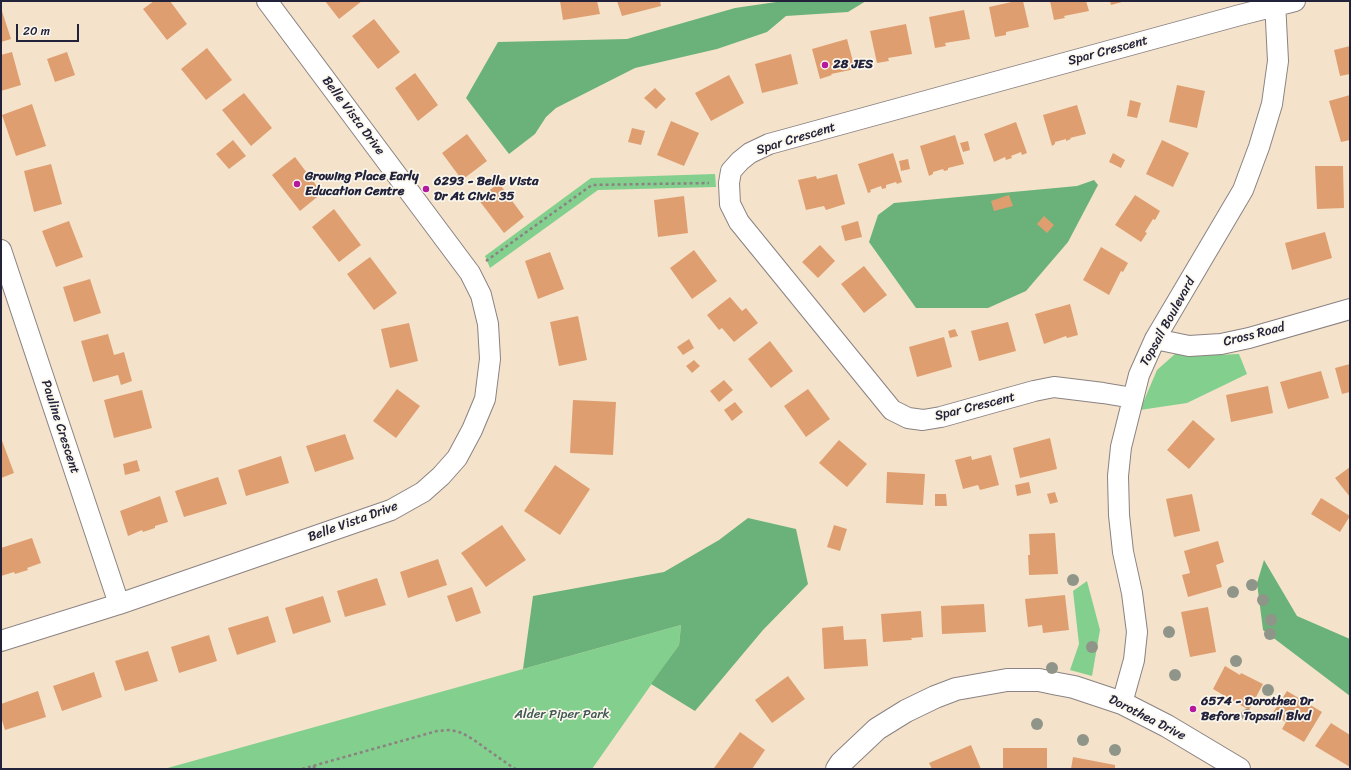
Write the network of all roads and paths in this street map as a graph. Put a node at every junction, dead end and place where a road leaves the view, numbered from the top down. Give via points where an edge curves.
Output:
1 (267, 1) edge
2 (1294, 1) edge
3 (1275, 3) edge
4 (729, 183) junction
5 (1, 250) edge
6 (470, 273) junction
7 (1350, 309) edge
8 (1155, 339) junction
9 (1133, 398) junction
10 (119, 604) junction
11 (1, 641) edge
12 (1122, 703) junction
13 (313, 766) junction
14 (302, 769) edge
15 (316, 769) edge
16 (516, 769) edge
17 (837, 769) edge
18 (1239, 769) edge

1 - 6 street, Belle Vista Drive
2 - 3 street, Spar Crescent
3 - 4 street, Spar Crescent via 769,144 740,161 732,171
3 - 8 street, Topsail Boulevard via 1278,61 1272,104 1244,190
4 - 6 path via 592,185
4 - 9 street, Spar Crescent via 730,204 739,222 892,410 908,418 941,418 1034,391 1054,388
5 - 10 street, Pauline Crescent
6 - 10 street, Belle Vista Drive via 481,295 488,324 490,359 485,399 457,458 441,476 423,492 390,510
7 - 8 street, Cross Road via 1221,344 1189,346
8 - 9 street, Topsail Boulevard via 1139,375
9 - 12 street, Topsail Boulevard via 1118,476 1119,515 1137,632 1134,660
10 - 11 street, Belle Vista Drive
12 - 17 street, Dorothea Drive via 1074,687 1039,680 1007,680 956,689 906,710 877,729
12 - 18 street, Dorothea Drive
13 - 14 path
13 - 15 path
13 - 16 path via 437,731 451,730 474,740

